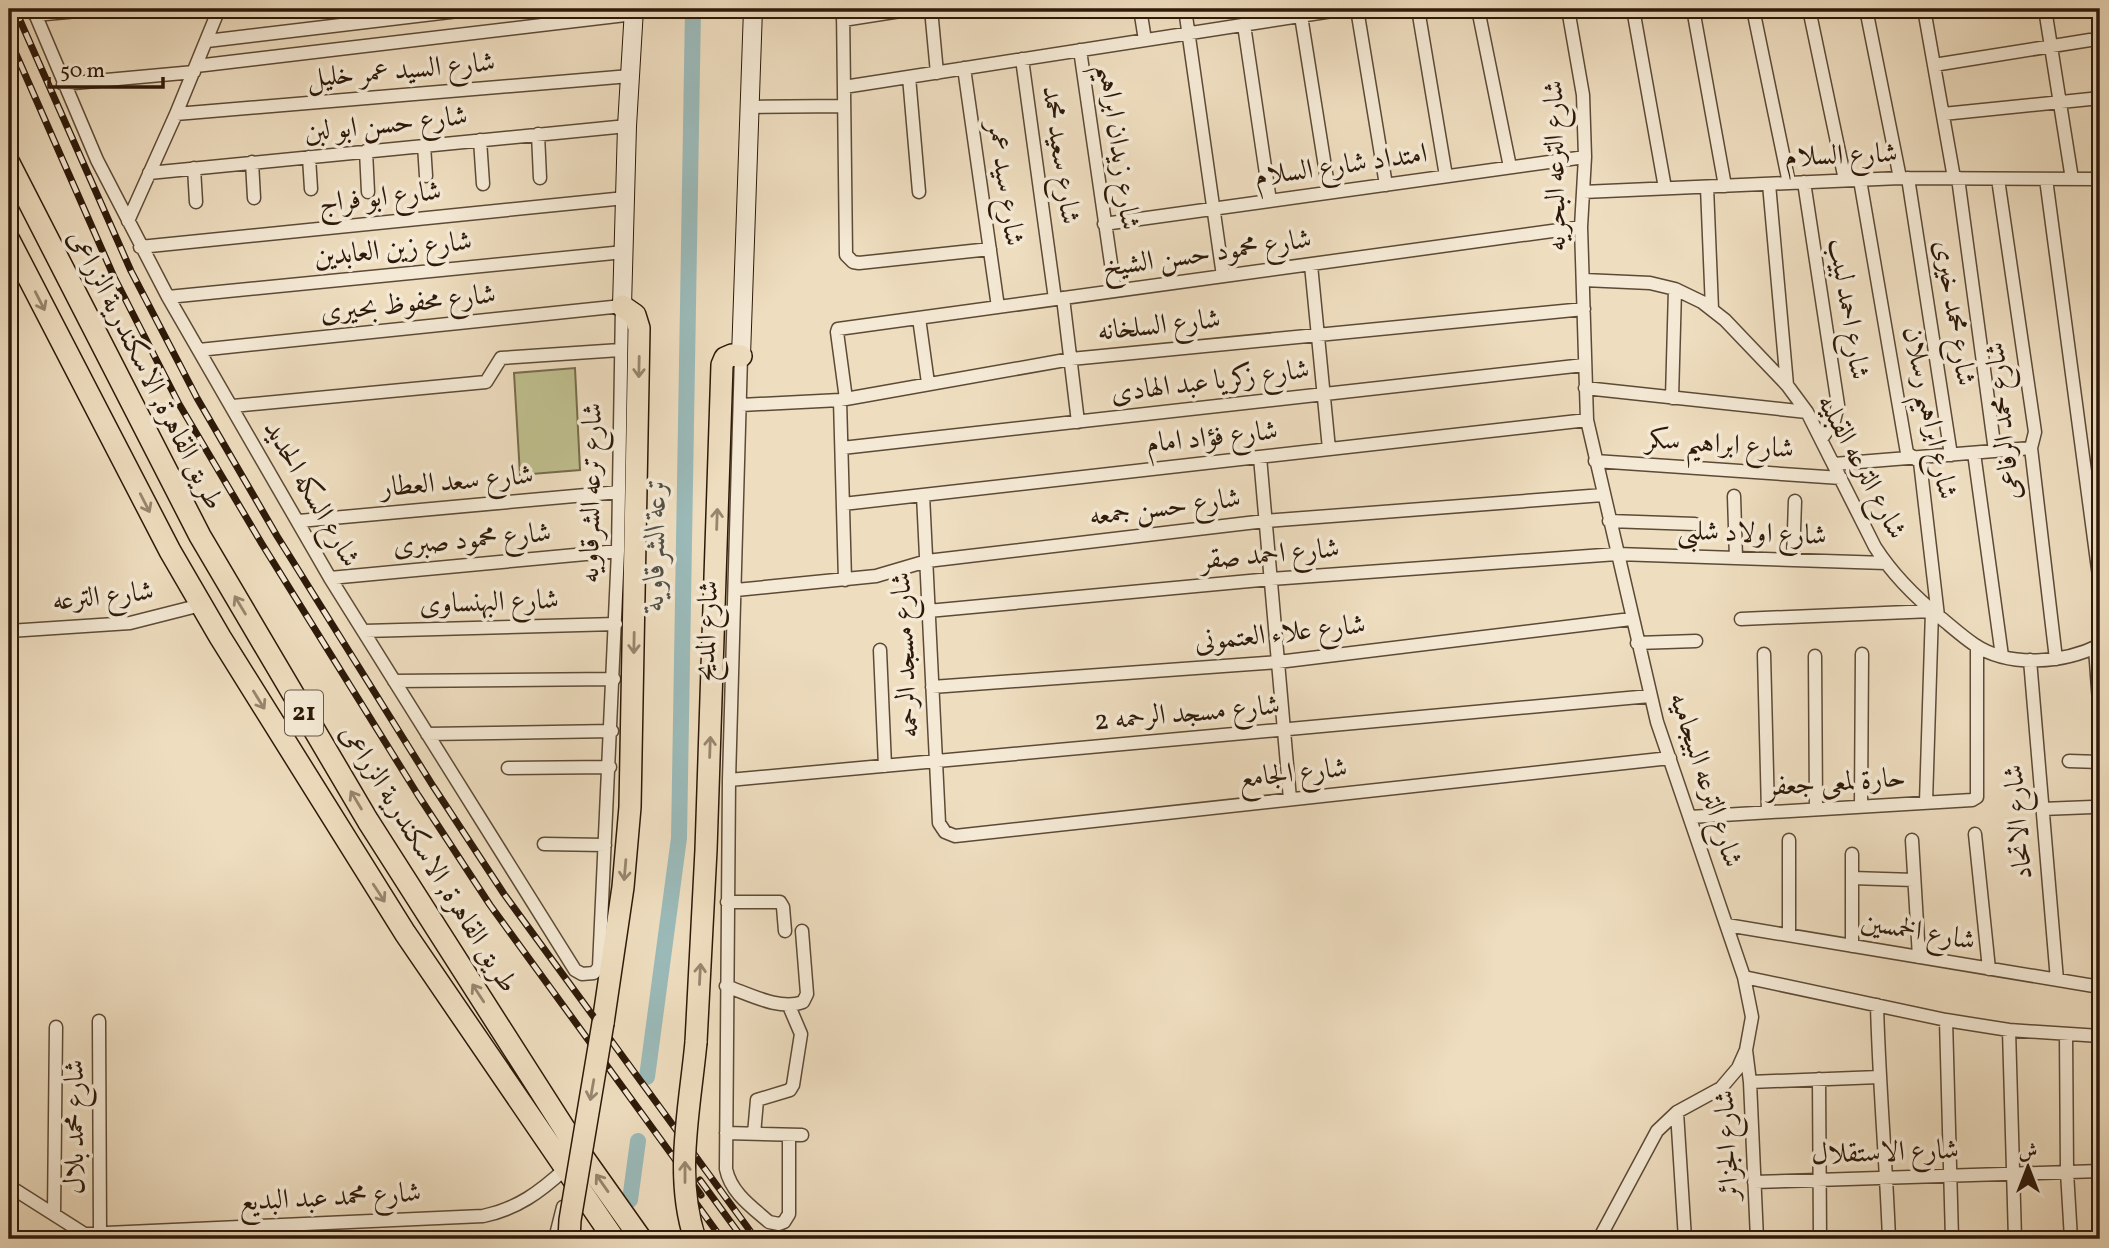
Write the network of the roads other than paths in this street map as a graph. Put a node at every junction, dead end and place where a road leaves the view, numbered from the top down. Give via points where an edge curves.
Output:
1 (99, 9) edge
2 (219, 9) edge
3 (475, 9) edge
4 (753, 9) edge
5 (913, 9) edge
6 (931, 9) edge
7 (1140, 9) edge
8 (1185, 9) edge
9 (1345, 9) edge
10 (1357, 9) edge
11 (1418, 9) edge
12 (1478, 9) edge
13 (1568, 9) edge
14 (1633, 9) edge
15 (1693, 9) edge
16 (1753, 9) edge
17 (1809, 9) edge
18 (1866, 9) edge
19 (1924, 9) edge
20 (2046, 9) edge
21 (634, 11) edge
22 (34, 12) edge
23 (843, 15) edge
24 (1301, 16) junction
25 (1244, 25) junction
26 (1189, 33) junction
27 (1145, 40) junction
28 (2090, 40) dead end
29 (207, 41) junction
30 (2051, 46) junction
31 (1080, 50) junction
32 (1022, 60) junction
33 (1934, 65) junction
34 (964, 68) junction
35 (195, 69) junction
36 (937, 73) junction
37 (630, 76) junction
38 (909, 77) junction
39 (63, 84) junction
40 (844, 87) junction
41 (2100, 98) edge
42 (2060, 102) junction
43 (844, 106) junction
44 (749, 107) junction
45 (176, 114) junction
46 (1943, 114) junction
47 (627, 127) junction
48 (538, 134) junction
49 (480, 140) junction
50 (424, 145) junction
51 (366, 151) junction
52 (309, 157) junction
53 (1585, 157) junction
54 (252, 162) junction
55 (9, 163) edge
56 (1510, 167) junction
57 (194, 168) junction
58 (149, 173) junction
59 (426, 176) dead end
60 (1446, 176) junction
61 (540, 178) dead end
62 (1904, 178) junction
63 (1956, 178) junction
64 (2100, 178) edge
65 (1998, 179) junction
66 (2046, 179) junction
67 (2072, 179) junction
68 (1844, 180) junction
69 (1860, 180) junction
70 (1804, 182) junction
71 (1789, 183) junction
72 (483, 184) dead end
73 (1769, 184) junction
74 (1386, 185) junction
75 (1725, 186) junction
76 (1707, 187) junction
77 (1665, 188) junction
78 (311, 189) dead end
79 (368, 192) dead end
80 (919, 192) dead end
81 (1329, 192) junction
82 (1583, 192) junction
83 (254, 198) dead end
84 (625, 198) junction
85 (1270, 201) junction
86 (196, 202) dead end
87 (1214, 209) junction
88 (128, 221) junction
89 (1104, 224) junction
90 (1581, 228) junction
91 (9, 240) edge
92 (140, 247) junction
93 (990, 249) junction
94 (624, 252) junction
95 (1311, 265) junction
96 (1223, 276) junction
97 (1584, 280) junction
98 (1675, 289) junction
99 (1115, 291) junction
100 (168, 296) junction
101 (1059, 299) junction
102 (622, 306) junction
103 (998, 307) junction
104 (1584, 309) junction
105 (1713, 309) junction
106 (919, 318) junction
107 (1319, 335) junction
108 (199, 350) junction
109 (620, 350) junction
110 (741, 356) junction
111 (1071, 359) junction
112 (1584, 365) junction
113 (928, 383) junction
114 (1787, 385) junction
115 (1585, 388) junction
116 (1324, 394) junction
117 (1672, 398) junction
118 (843, 399) junction
119 (741, 405) junction
120 (233, 406) junction
121 (1807, 412) junction
122 (1587, 420) junction
123 (1079, 422) junction
124 (1822, 438) junction
125 (842, 448) junction
126 (2031, 448) junction
127 (1329, 449) junction
128 (1994, 451) junction
129 (1974, 453) junction
130 (1951, 455) junction
131 (1260, 457) junction
132 (1915, 457) junction
133 (1595, 461) junction
134 (1835, 464) junction
135 (1841, 478) junction
136 (619, 492) junction
137 (923, 495) junction
138 (1603, 495) junction
139 (1734, 496) dead end
140 (1795, 501) dead end
141 (843, 504) junction
142 (299, 521) junction
143 (1265, 521) junction
144 (1609, 521) junction
145 (1695, 524) dead end
146 (618, 551) junction
147 (1617, 554) junction
148 (1736, 558) junction
149 (1793, 559) junction
150 (926, 561) junction
151 (1885, 563) junction
152 (330, 578) junction
153 (1270, 579) junction
154 (845, 580) junction
155 (2100, 584) edge
156 (736, 590) junction
157 (201, 605) junction
158 (928, 611) junction
159 (1935, 613) junction
160 (1741, 618) dead end
161 (1632, 619) junction
162 (615, 624) junction
163 (9, 631) edge
164 (364, 631) junction
165 (1696, 641) dead end
166 (1637, 643) junction
167 (1977, 646) junction
168 (2098, 646) edge
169 (880, 650) dead end
170 (1764, 654) dead end
171 (1862, 654) dead end
172 (1815, 656) dead end
173 (2002, 656) junction
174 (2056, 659) junction
175 (2030, 660) junction
176 (1278, 662) junction
177 (614, 680) junction
178 (394, 681) junction
179 (932, 687) junction
180 (1650, 696) junction
181 (2100, 716) edge
182 (1284, 730) junction
183 (612, 731) junction
184 (427, 734) junction
185 (1670, 758) junction
186 (936, 761) junction
187 (2069, 761) dead end
188 (2100, 762) edge
189 (885, 766) junction
190 (610, 767) junction
191 (508, 768) dead end
192 (729, 780) junction
193 (1290, 799) junction
194 (1926, 802) junction
195 (1861, 806) junction
196 (2092, 807) dead end
197 (1816, 809) junction
198 (2042, 809) junction
199 (1768, 812) junction
200 (939, 813) joint
201 (1690, 817) junction
202 (1975, 834) dead end
203 (1789, 840) dead end
204 (1912, 840) dead end
205 (544, 844) dead end
206 (606, 845) junction
207 (1852, 854) dead end
208 (1852, 878) junction
209 (1914, 880) junction
210 (727, 902) junction
211 (1727, 925) junction
212 (785, 931) dead end
213 (802, 931) dead end
214 (1789, 935) junction
215 (1852, 946) junction
216 (1919, 957) junction
217 (1989, 969) junction
218 (590, 974) joint
219 (1744, 977) junction
220 (2057, 980) junction
221 (726, 986) junction
222 (2100, 987) edge
223 (1877, 1005) junction
224 (789, 1006) junction
225 (1945, 1020) junction
226 (99, 1021) dead end
227 (56, 1027) dead end
228 (2009, 1030) junction
229 (2066, 1034) junction
230 (2100, 1036) edge
231 (1746, 1050) junction
232 (1879, 1077) junction
233 (1819, 1079) junction
234 (1750, 1082) junction
235 (1677, 1112) junction
236 (726, 1133) junction
237 (754, 1134) junction
238 (2100, 1171) edge
239 (567, 1172) junction
240 (2067, 1172) junction
241 (2012, 1174) junction
242 (1949, 1176) junction
243 (1887, 1178) junction
244 (1820, 1180) junction
245 (1754, 1182) junction
246 (9, 1185) edge
247 (54, 1214) junction
248 (92, 1235) edge
249 (555, 1239) edge
250 (569, 1239) edge
251 (614, 1239) edge
252 (641, 1239) edge
253 (695, 1239) edge
254 (1599, 1239) edge
255 (1685, 1239) edge
256 (1757, 1239) edge
257 (1820, 1239) edge
258 (1889, 1239) edge
259 (1952, 1239) edge
260 (2015, 1239) edge
261 (2071, 1239) edge

1 - 22 street
2 - 29 street
3 - 29 street
4 - 44 main road, شارع المديح
5 - 23 street
6 - 36 street
7 - 27 street
8 - 26 street
9 - 24 street
10 - 74 street
11 - 60 street
12 - 56 street
13 - 53 street, شارع الترعه البحريه via 1583,96
14 - 77 street
15 - 75 street
16 - 71 street
17 - 68 street
18 - 62 street, شارع محمد خيرى
19 - 33 street
20 - 30 street
21 - 35 street
21 - 37 main road, شارع ترعه الشرقاويه
22 - 39 street, شارع السكه الحديد
23 - 40 street
24 - 25 street
24 - 81 street
25 - 26 street
25 - 85 street
26 - 27 street
26 - 87 street
27 - 31 street
28 - 30 street
29 - 35 street
30 - 33 street
30 - 42 street
31 - 32 street
31 - 89 street, شارع زيدان ابراهيم
32 - 34 street
32 - 101 street, شارع سعيد محمد
33 - 46 street
34 - 36 street
34 - 93 street, شارع سيد عمر
35 - 39 street
35 - 45 street
36 - 38 street
37 - 45 street, شارع السيد عمر خليل
37 - 47 main road, شارع ترعه الشرقاويه
38 - 40 street
38 - 80 street
39 - 88 street, شارع السكه الحديد
40 - 43 street
41 - 42 street
42 - 46 street
42 - 67 street
43 - 44 street
43 - 93 street via 845,250 849,259 859,263
44 - 110 main road, شارع المديح
45 - 58 street
46 - 63 street
47 - 48 street, شارع حسن ابو لبن
47 - 84 main road, شارع ترعه الشرقاويه
48 - 49 street, شارع حسن ابو لبن
48 - 61 street
49 - 50 street, شارع حسن ابو لبن
49 - 72 street
50 - 51 street, شارع حسن ابو لبن
50 - 59 street
51 - 52 street, شارع حسن ابو لبن
51 - 79 street
52 - 54 street, شارع حسن ابو لبن
52 - 78 street
53 - 56 street, امتداد شارع السلام
53 - 82 street, شارع الترعه البحريه
54 - 57 street, شارع حسن ابو لبن
54 - 83 street
252 -> 55 highway, طريق القاهرة, الاسكندرية الزراعى / 21 via 578,1150 368,821 200,536
56 - 60 street, امتداد شارع السلام
57 - 58 street, شارع حسن ابو لبن
57 - 86 street
58 - 88 street
60 - 74 street, امتداد شارع السلام
62 - 63 street, شارع السلام
62 - 69 street, شارع السلام
62 - 130 street, شارع محمد خيرى
63 - 65 street, شارع السلام
63 - 128 street
64 - 67 street, شارع السلام
65 - 66 street, شارع السلام
65 - 126 street, شارع محمد الرفاعى via 2035,432
66 - 67 street, شارع السلام
66 - 155 street
68 - 69 street, شارع السلام
68 - 70 street, شارع السلام
69 - 132 street, شارع ابراهيم رسلان via 1907,453
70 - 71 street, شارع السلام
70 - 124 street, شارع احمد لبيب via 1838,405 1835,421
71 - 73 street, شارع السلام
73 - 75 street, شارع السلام
73 - 114 street
74 - 81 street, امتداد شارع السلام
75 - 76 street, شارع السلام
76 - 77 street, شارع السلام
76 - 105 street
77 - 82 street, شارع السلام
81 - 85 street, امتداد شارع السلام
82 - 90 street, شارع الترعه البحريه
84 - 92 street, شارع ابو فراج
84 - 94 main road, شارع ترعه الشرقاويه
85 - 87 street, امتداد شارع السلام
87 - 89 street, امتداد شارع السلام
87 - 96 street
88 - 92 street, شارع السكه الحديد
89 - 99 street, شارع زيدان ابراهيم
90 - 95 street, شارع محمود حسن الشيخ
90 - 97 street, شارع الترعه البحريه
91 -> 157 highway, طريق القاهرة, الاسكندرية الزراعى / 21
92 - 100 street, شارع السكه الحديد
93 - 103 street, شارع سيد عمر
94 - 100 street, شارع زين العابدين
94 - 102 main road, شارع ترعه الشرقاويه
95 - 96 street, شارع محمود حسن الشيخ
95 - 107 street
96 - 99 street, شارع محمود حسن الشيخ
97 - 98 street, شارع الترعه القبليه
97 - 104 street, شارع الترعه البيجاميه
98 - 105 street, شارع الترعه القبليه
98 - 117 street
99 - 101 street, شارع محمود حسن الشيخ
100 - 108 street, شارع السكه الحديد
101 - 103 street, شارع محمود حسن الشيخ
101 - 111 street, شارع سعيد محمد
102 - 108 street, شارع محفوظ بحيرى
102 - 109 street, شارع ترعه الشرقاويه
102 -> 250 highway, bridge via 635,315 639,328 632,775 623,887
103 - 106 street, شارع محمود حسن الشيخ
104 - 107 street, شارع السلخانه
104 - 112 street, شارع الترعه البيجاميه
105 - 114 street, شارع الترعه القبليه
106 - 113 street
106 - 118 street, شارع محمود حسن الشيخ via 838,329
107 - 111 street, شارع السلخانه
107 - 116 street
108 - 120 street, شارع السكه الحديد
109 - 120 street via 501,359 486,382
109 - 136 street, شارع ترعه الشرقاويه
110 - 119 street, شارع المديح
253 -> 110 highway, bridge via 684,1176 707,838 722,365 732,355
111 - 113 street, شارع السلخانه
111 - 123 street, شارع سعيد محمد
112 - 115 street, شارع الترعه البيجاميه
112 - 116 street, شارع زكريا عبد الهادى
113 - 118 street, شارع السلخانه
114 - 121 street, شارع الترعه القبليه
115 - 117 street
115 - 122 street, شارع الترعه البيجاميه
116 - 123 street, شارع زكريا عبد الهادى
116 - 127 street
117 - 121 street
118 - 119 street, شارع السلخانه
118 - 125 street
119 - 156 street, شارع المديح
120 - 142 street, شارع السكه الحديد
121 - 124 street, شارع الترعه القبليه
122 - 127 street, شارع فؤاد امام
122 - 133 street, شارع الترعه البيجاميه
123 - 125 street, شارع زكريا عبد الهادى
124 - 134 street, شارع الترعه القبليه
125 - 141 street
126 - 128 street
126 - 174 street, شارع محمد الرفاعى
127 - 131 street, شارع فؤاد امام
128 - 129 street
129 - 130 street
129 - 173 street
130 - 132 street
131 - 137 street, شارع فؤاد امام
131 - 143 street
132 - 134 street
132 - 159 street, شارع ابراهيم رسلان via 1920,461
133 - 135 street, شارع ابراهيم سكر
133 - 138 street, شارع الترعه البيجاميه
134 - 135 street, شارع الترعه القبليه
135 - 151 street, شارع الترعه القبليه
136 - 142 street, شارع سعد العطار
136 - 146 street, شارع ترعه الشرقاويه
137 - 141 street, شارع فؤاد امام
137 - 150 street, شارع مسجد الرحمه
138 - 143 street, شارع حسن جمعه
138 - 144 street, شارع الترعه البيجاميه
139 - 148 street
140 - 149 street
141 - 154 street
142 - 152 street, شارع السكه الحديد
143 - 150 street, شارع حسن جمعه
143 - 153 street
144 - 145 street
144 - 147 street, شارع الترعه البيجاميه
146 - 152 street, شارع محمود صبرى
146 - 162 street, شارع ترعه الشرقاويه
147 - 148 street, شارع اولاد شلبى
147 - 153 street, شارع احمد صقر
147 - 161 street, شارع الترعه البيجاميه
148 - 149 street, شارع اولاد شلبى
149 - 151 street, شارع اولاد شلبى
150 - 154 street, شارع حسن جمعه
150 - 158 street, شارع مسجد الرحمه
151 - 159 street, شارع الترعه القبليه
152 - 164 street, شارع السكه الحديد
153 - 158 street, شارع احمد صقر
153 - 176 street
154 - 156 street, شارع حسن جمعه
156 - 192 street, شارع المديح
157 - 163 street, شارع الترعه via 130,622
157 -> 239 highway, طريق القاهرة, الاسكندرية الزراعى / 21 via 405,933
158 - 179 street, شارع مسجد الرحمه
159 - 160 street
159 - 167 street, شارع الترعه القبليه
159 - 194 street, شارع ابراهيم رسلان
161 - 166 street, شارع الترعه البيجاميه
161 - 176 street, شارع علاء العتمونى
162 - 164 street, شارع البهنساوى
162 - 177 street, شارع ترعه الشرقاويه
164 - 178 street, شارع السكه الحديد
165 - 166 street
166 - 180 street, شارع الترعه البيجاميه
167 - 173 street, شارع الترعه القبليه
167 - 194 street, حارة لمعى جعفر via 1978,797
168 - 174 street, شارع الترعه القبليه
168 - 181 street
169 - 189 street
170 - 199 street
171 - 195 street
172 - 197 street
173 - 175 street, شارع الترعه القبليه
174 - 175 street, شارع الترعه القبليه
175 - 198 street, شارع الاتحاد
176 - 179 street, شارع علاء العتمونى
176 - 182 street
177 - 178 street
177 - 183 street, شارع ترعه الشرقاويه
178 - 184 street, شارع السكه الحديد
179 - 186 street, شارع مسجد الرحمه
180 - 182 street, شارع مسجد الرحمه 2
180 - 185 street, شارع الترعه البيجاميه
182 - 186 street, شارع مسجد الرحمه 2
182 - 193 street
183 - 184 street
183 - 190 street, شارع ترعه الشرقاويه
184 - 218 street, شارع السكه الحديد via 575,970
185 - 193 street, شارع الجامع
185 - 201 street, شارع الترعه البيجاميه
186 - 189 street, شارع مسجد الرحمه 2
186 - 200 street, شارع مسجد الرحمه
187 - 188 street
189 - 192 street, شارع مسجد الرحمه 2
190 - 191 street
190 - 206 street, شارع ترعه الشرقاويه
192 - 210 street, شارع المديح
193 - 200 street, شارع الجامع via 955,836 941,828
194 - 195 street, حارة لمعى جعفر
195 - 197 street, حارة لمعى جعفر
196 - 198 street
197 - 199 street, حارة لمعى جعفر
198 - 220 street, شارع الاتحاد
199 - 201 street, حارة لمعى جعفر
201 - 211 street, شارع الترعه البيجاميه
202 - 217 street
203 - 214 street
204 - 209 street
205 - 206 street
206 - 218 street, شارع ترعه الشرقاويه via 599,967
207 - 208 street
208 - 209 street
208 - 215 street
209 - 216 street
210 - 212 street via 780,902
210 - 221 street, شارع المديح
211 - 214 street, شارع الخمسين
211 - 219 street, شارع الترعه البيجاميه
213 - 224 street via 807,997
214 - 215 street, شارع الخمسين
215 - 216 street, شارع الخمسين
216 - 217 street, شارع الخمسين
217 - 220 street, شارع الخمسين
219 - 223 street
219 - 231 street, شارع الترعه البيجاميه via 1752,1017
220 - 222 street, شارع الخمسين
221 - 224 street
221 - 236 street, شارع المديح
223 - 225 street
223 - 232 street
224 - 237 street via 802,1034 793,1085 755,1102
225 - 228 street
225 - 242 street
226 - 248 street, شارع محمد بلال
227 - 247 street
228 - 229 street
228 - 241 street
229 - 230 street
229 - 240 street
231 - 234 street, شارع الجزائر
231 - 235 street, شارع الترعه البيجاميه via 1727,1083
232 - 233 street
232 - 243 street
233 - 234 street
233 - 244 street
234 - 245 street, شارع الجزائر
235 - 254 street, شارع الترعه البيجاميه via 1657,1132
235 - 255 street
236 - 237 street
236 - 237 street, شارع المديح via 726,1169 732,1186 769,1222 779,1224 789,1214 796,1135
238 - 240 street, شارع الاستقلال
239 - 248 street, شارع محمد عبد البديع via 521,1203 483,1216
239 - 249 street
239 - 251 highway, طريق القاهرة, الاسكندرية الزراعى / 21
240 - 241 street, شارع الاستقلال
240 - 261 street
241 - 242 street, شارع الاستقلال
241 - 260 street
242 - 243 street, شارع الاستقلال
242 - 259 street
243 - 244 street, شارع الاستقلال
243 - 258 street
244 - 245 street, شارع الاستقلال
244 - 257 street
245 - 256 street, شارع الجزائر
246 - 247 street
247 - 248 street

